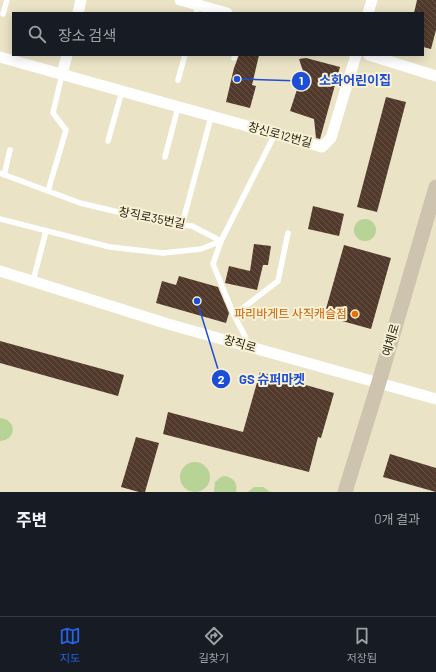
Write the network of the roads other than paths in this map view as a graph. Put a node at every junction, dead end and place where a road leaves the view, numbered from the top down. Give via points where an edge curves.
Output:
1 (7, 0) edge
2 (81, 0) edge
3 (180, 0) edge
4 (372, 0) edge
5 (197, 9) edge
6 (78, 12) edge
7 (220, 12) edge
8 (368, 12) edge
9 (3, 14) dead end
10 (67, 56) edge
11 (185, 56) edge
12 (356, 56) edge
13 (372, 56) edge
14 (0, 58) edge
15 (62, 74) junction
16 (436, 76) edge
17 (178, 80) dead end
18 (122, 91) junction
19 (178, 107) junction
20 (211, 116) junction
21 (275, 134) junction
22 (108, 141) dead end
23 (10, 150) dead end
24 (165, 157) dead end
25 (2, 174) edge
26 (436, 187) edge
27 (48, 191) junction
28 (0, 219) edge
29 (182, 225) junction
30 (46, 231) junction
31 (288, 232) dead end
32 (221, 241) junction
33 (0, 271) edge
34 (33, 281) junction
35 (234, 315) junction
36 (250, 346) junction
37 (379, 382) junction
38 (436, 399) edge
39 (345, 492) edge

1 - 9 lane
2 - 6 street
3 - 5 street
4 - 8 street
5 - 7 street
10 - 15 street
11 - 17 lane
12 - 21 street, 창신로12번길 via 331,138 322,147
13 - 16 street
14 - 15 street, 창신로12번길
15 - 18 street, 창신로12번길
15 - 27 lane via 53,113 66,130
18 - 19 street, 창신로12번길
18 - 22 lane
19 - 20 street, 창신로12번길
19 - 24 lane
20 - 21 street, 창신로12번길
20 - 29 lane
21 - 32 lane
23 - 25 lane, 창직로35번길
25 - 27 lane, 창직로35번길
26 - 37 street, 예체로
27 - 29 lane, 창직로35번길 via 80,203
28 - 30 lane
29 - 32 lane, 창직로35번길 via 192,226
30 - 32 lane via 110,247 164,253 201,249
30 - 34 lane
31 - 35 lane via 278,281
32 - 35 lane via 213,264
33 - 34 street, 창직로
34 - 36 street, 창직로 via 168,324
35 - 36 lane
36 - 37 street, 창직로
37 - 38 street, 창직로
37 - 39 street, 예체로

